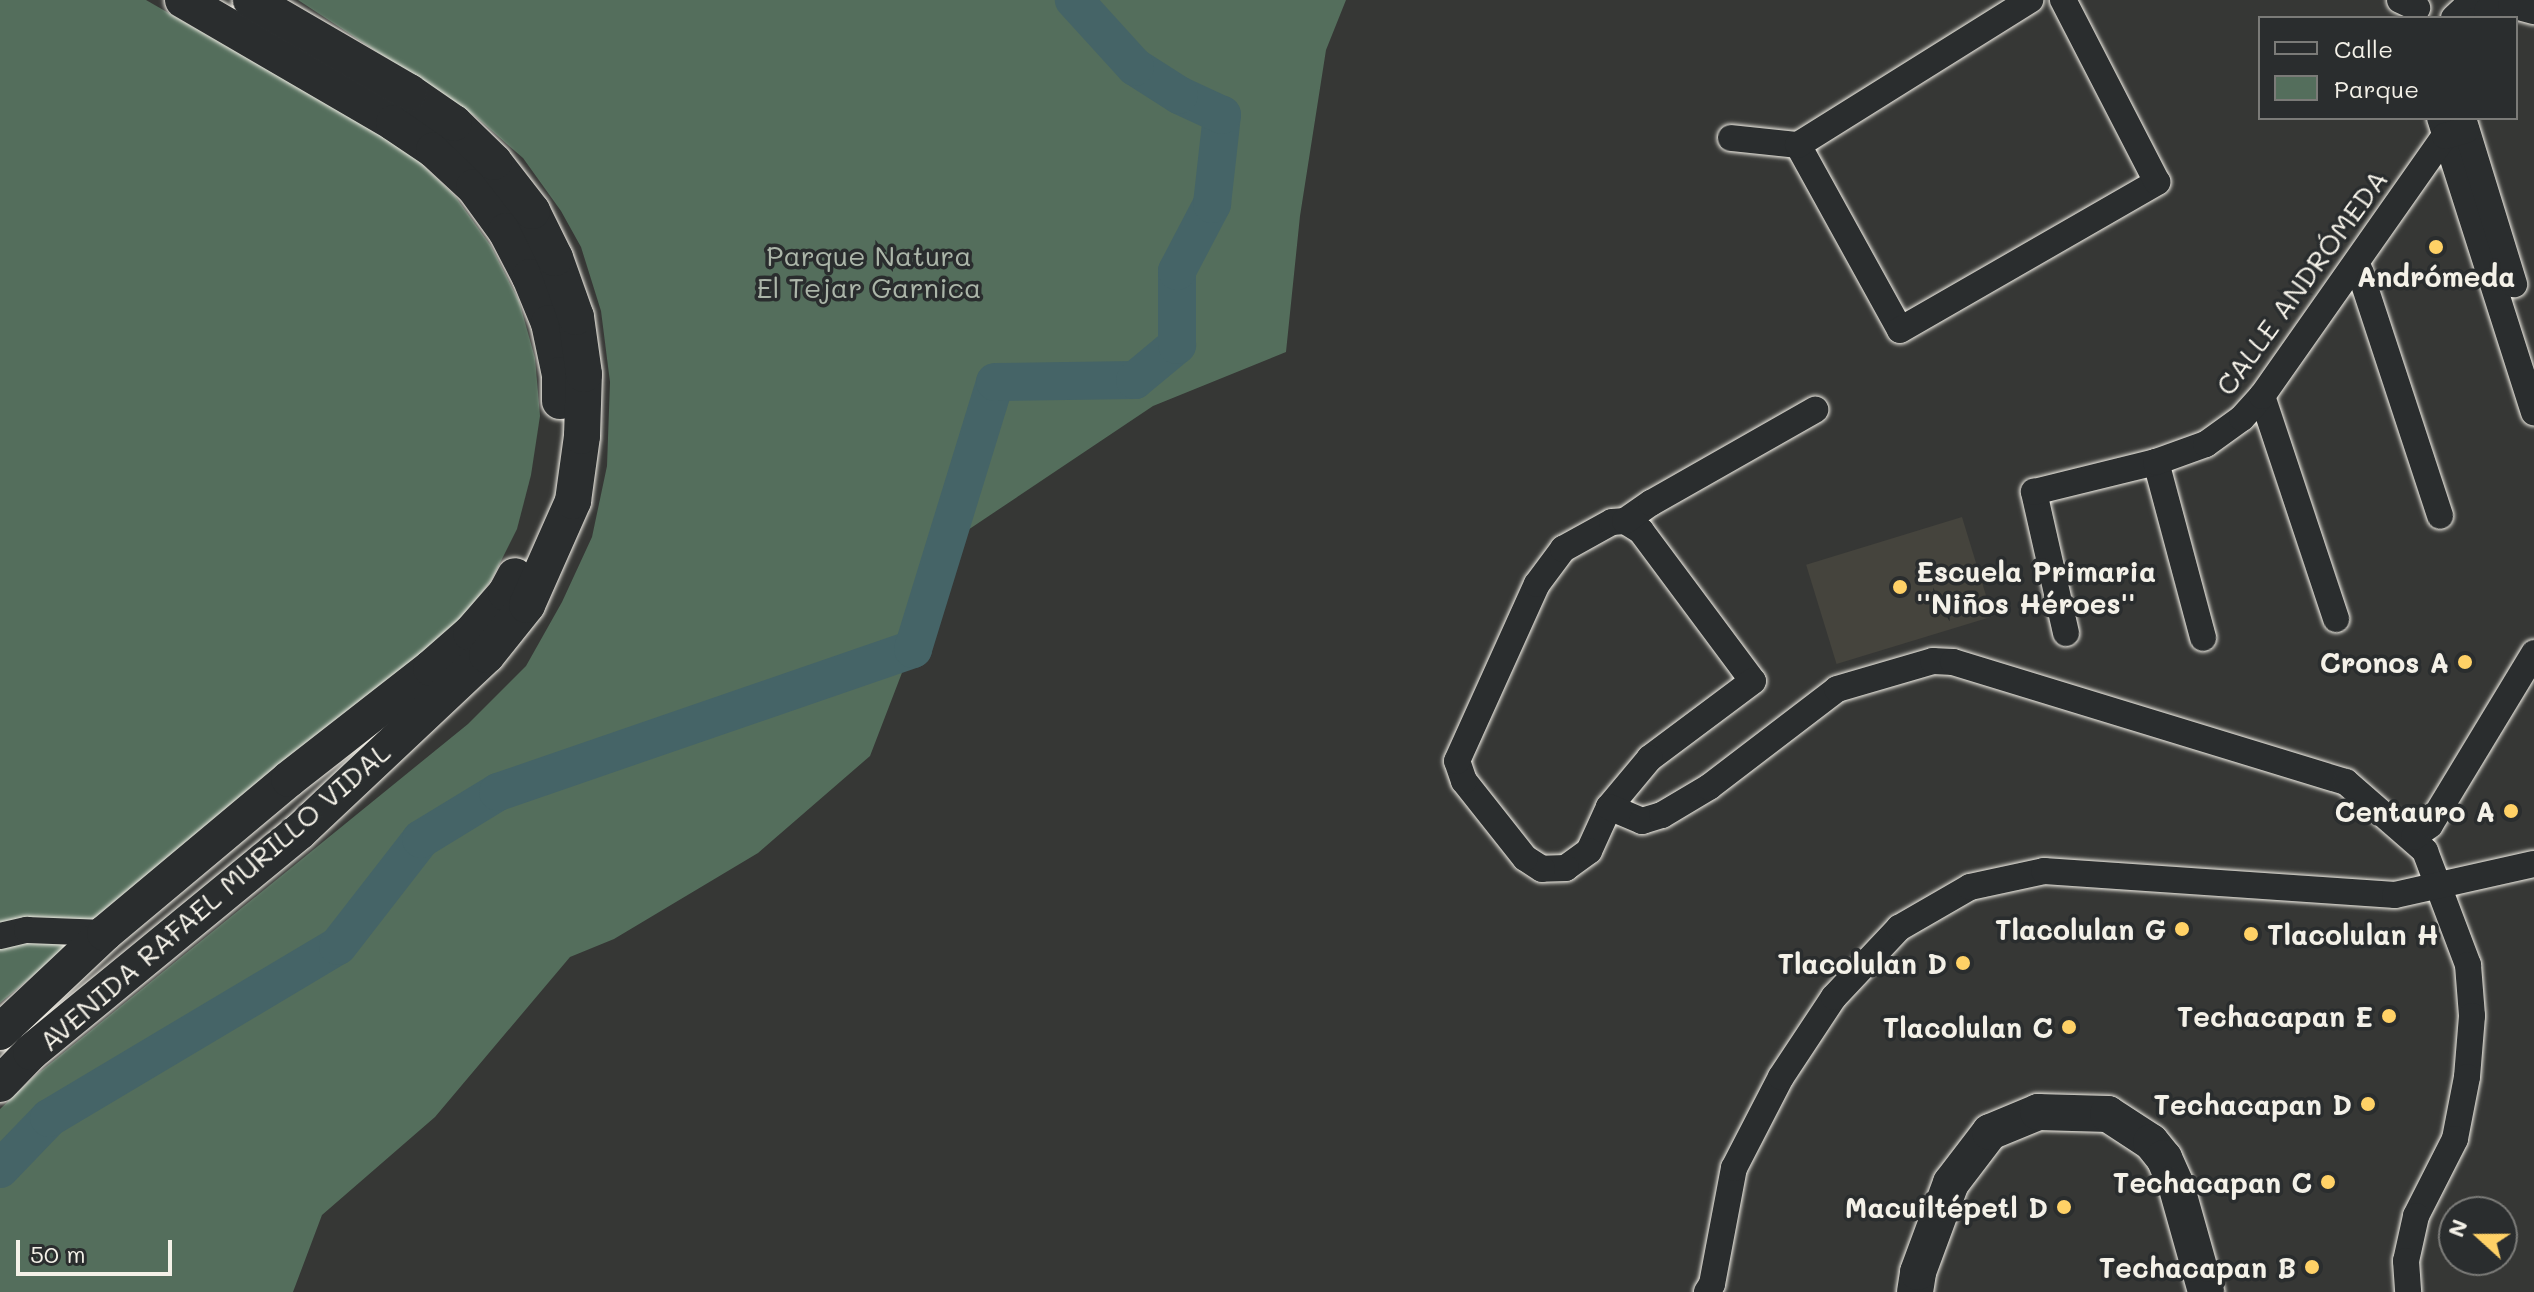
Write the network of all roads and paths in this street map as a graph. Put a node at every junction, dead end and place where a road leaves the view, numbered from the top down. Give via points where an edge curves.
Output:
1 (183, 0) edge
2 (251, 0) edge
3 (2030, 0) edge
4 (2063, 0) edge
5 (2473, 0) edge
6 (2534, 11) edge
7 (2456, 16) edge
8 (2482, 16) edge
9 (2454, 125) edge
10 (1731, 138) dead end
11 (1798, 145) junction
12 (2357, 263) junction
13 (2534, 353) edge
14 (2262, 396) junction
15 (1815, 410) dead end
16 (2534, 412) edge
17 (2156, 462) junction
18 (2440, 516) dead end
19 (1625, 521) junction
20 (2336, 619) dead end
21 (2066, 633) dead end
22 (2203, 638) dead end
23 (2534, 653) edge
24 (2534, 687) edge
25 (1609, 807) junction
26 (2420, 844) junction
27 (2534, 864) edge
28 (2440, 887) junction
29 (105, 933) junction
30 (0, 936) edge
31 (0, 1032) edge
32 (0, 1084) edge
33 (1707, 1292) edge
34 (1915, 1292) edge
35 (2206, 1292) edge
36 (2408, 1292) edge

1 - 29 main road, AVENIDA RAFAEL MURILLO VIDAL via 394,123 474,187 506,231 549,323 560,375 559,432 549,495 531,547 506,593 471,633
2 - 32 main road, AVENIDA RAFAEL MURILLO VIDAL via 454,123 494,162 532,211 576,317 584,374 573,501 527,605 487,655 299,832 31,1052
3 - 11 street
4 - 11 street via 2157,182 1900,330
5 - 7 street
6 - 8 street via 2511,5
9 - 12 street, CALLE ANDRÓMEDA
9 - 13 street
9 - 16 street
10 - 11 street
12 - 14 street, CALLE ANDRÓMEDA
12 - 18 street
14 - 17 street, CALLE ANDRÓMEDA via 2206,444
14 - 20 street
15 - 19 street
17 - 21 street, CALLE ANDRÓMEDA via 2034,492
17 - 22 street
19 - 25 street via 1641,531 1753,681 1650,758
19 - 25 street via 1612,522 1550,562 1457,761 1464,781 1525,858 1542,869 1566,868 1589,851
23 - 26 street
24 - 26 street via 2442,833
25 - 26 street via 1642,821 1662,815 1709,787 1837,689 1933,661 1953,662 2346,782
26 - 28 street
27 - 28 street
28 - 33 street via 2395,895 2044,871 1970,887 1899,928 1834,997 1781,1077 1734,1168
28 - 36 street via 2468,965 2472,1016 2455,1139 2416,1216 2406,1261
29 - 30 street via 27,930
29 - 31 main road, AVENIDA RAFAEL MURILLO VIDAL
34 - 35 main road via 1951,1183 1990,1132 2038,1112 2108,1114 2151,1142 2176,1185

